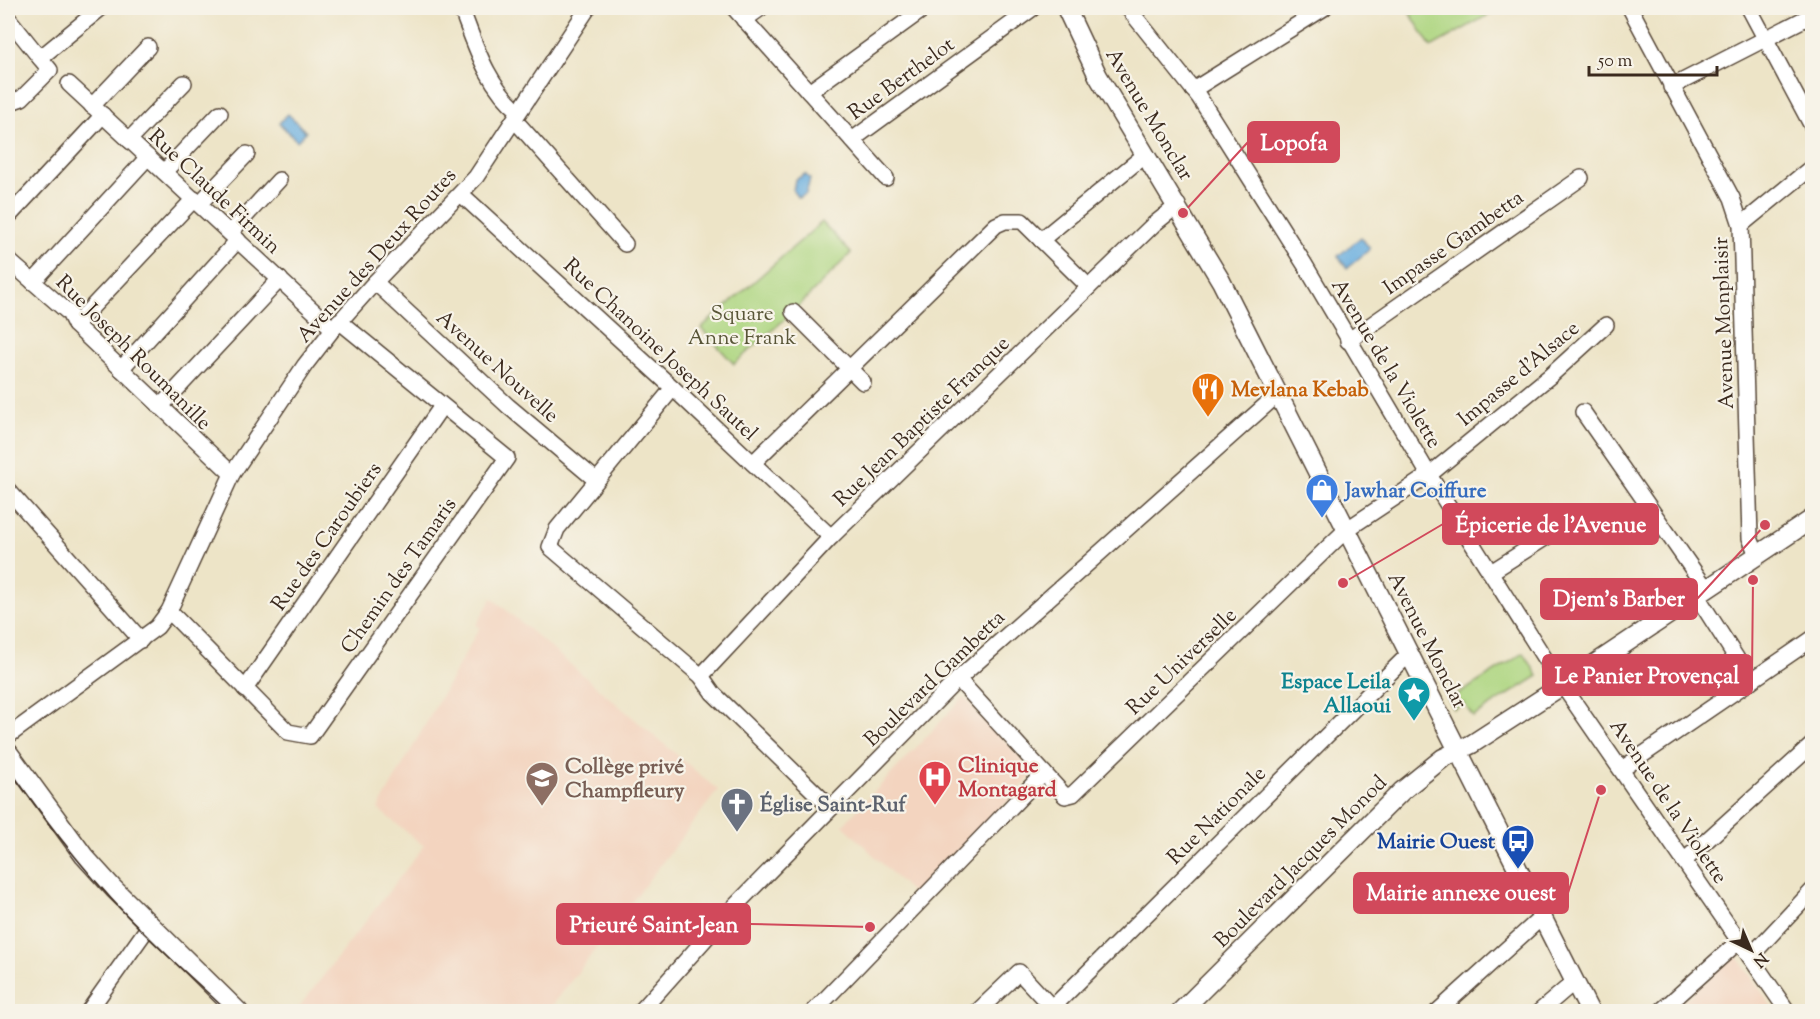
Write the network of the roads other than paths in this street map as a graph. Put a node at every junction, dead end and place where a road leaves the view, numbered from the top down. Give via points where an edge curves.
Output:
1 (101, 8) edge
2 (461, 8) edge
3 (588, 8) edge
4 (734, 8) edge
5 (761, 8) edge
6 (926, 8) edge
7 (1033, 8) edge
8 (1066, 8) edge
9 (1128, 8) edge
10 (1324, 8) edge
11 (1630, 8) edge
12 (1749, 8) edge
13 (1812, 15) edge
14 (8, 18) edge
15 (744, 20) junction
16 (1766, 39) junction
17 (148, 47) dead end
18 (40, 58) junction
19 (184, 83) dead end
20 (69, 84) dead end
21 (1671, 87) junction
22 (1192, 90) junction
23 (808, 92) junction
24 (8, 103) edge
25 (98, 111) junction
26 (220, 113) dead end
27 (516, 116) junction
28 (1812, 126) edge
29 (129, 140) junction
30 (852, 140) junction
31 (1146, 153) junction
32 (248, 154) dead end
33 (148, 157) junction
34 (1812, 167) edge
35 (164, 172) junction
36 (886, 178) dead end
37 (1581, 178) dead end
38 (279, 180) dead end
39 (461, 194) junction
40 (196, 202) junction
41 (1178, 205) junction
42 (8, 218) edge
43 (1741, 225) junction
44 (234, 236) junction
45 (1041, 240) junction
46 (626, 244) dead end
47 (8, 260) edge
48 (280, 279) junction
49 (33, 282) junction
50 (375, 282) junction
51 (1089, 287) junction
52 (793, 312) dead end
53 (75, 325) junction
54 (336, 325) junction
55 (1606, 325) dead end
56 (1348, 341) junction
57 (850, 368) junction
58 (121, 369) junction
59 (863, 382) dead end
60 (673, 388) junction
61 (1277, 395) junction
62 (442, 406) junction
63 (160, 407) junction
64 (1583, 412) dead end
65 (753, 463) junction
66 (232, 474) junction
67 (1429, 475) junction
68 (596, 480) junction
69 (8, 490) edge
70 (1586, 512) dead end
71 (1812, 519) edge
72 (1346, 530) junction
73 (831, 537) junction
74 (1757, 555) junction
75 (1491, 572) junction
76 (1702, 593) junction
77 (169, 611) junction
78 (1812, 639) edge
79 (141, 640) junction
80 (1410, 653) junction
81 (701, 675) junction
82 (958, 679) junction
83 (1751, 681) junction
84 (1563, 685) junction
85 (245, 689) junction
86 (8, 736) edge
87 (1812, 745) edge
88 (1459, 750) junction
89 (8, 752) edge
90 (1622, 769) junction
91 (1044, 773) junction
92 (831, 808) junction
93 (1684, 861) junction
94 (1812, 891) edge
95 (1542, 917) junction
96 (149, 926) junction
97 (1739, 941) junction
98 (1750, 957) junction
99 (1574, 982) junction
100 (817, 1010) edge
101 (1054, 1010) edge
102 (88, 1011) edge
103 (239, 1011) edge
104 (640, 1011) edge
105 (976, 1011) edge
106 (1180, 1011) edge
107 (1437, 1011) edge
108 (1539, 1011) edge
109 (1590, 1011) edge
110 (1660, 1011) edge
111 (1788, 1011) edge

1 - 18 street
2 - 27 street via 484,68
3 - 27 street, Avenue des Deux Routes
4 - 15 street, Rue Berthelot
5 - 15 street
6 - 23 street
7 - 30 street, Rue Berthelot
8 - 31 street, Avenue Monclar via 1098,76
9 - 22 street, Avenue de la Violette
10 - 22 street
11 - 21 street, Avenue Monplaisir
12 - 16 street
13 - 16 street
14 - 18 street
15 - 23 street, Rue Berthelot
16 - 21 street
16 - 28 street
17 - 25 street
18 - 24 street via 50,70 22,98
19 - 29 street
20 - 25 street, Rue Claude Firmin
21 - 43 street, Avenue Monplaisir via 1732,198
22 - 56 street, Avenue de la Violette via 1305,265
23 - 30 street, Rue Berthelot
25 - 29 street, Rue Claude Firmin
25 - 42 street
26 - 35 street
27 - 39 street, Avenue des Deux Routes
27 - 46 street via 520,126
29 - 33 street, Rue Claude Firmin
30 - 36 street, Rue Berthelot
31 - 41 street, Avenue Monclar
31 - 45 street
32 - 40 street
33 - 35 street, Rue Claude Firmin
33 - 49 street
34 - 43 street
35 - 40 street, Rue Claude Firmin
37 - 56 street, Impasse Gambetta
38 - 44 street
39 - 50 street, Avenue des Deux Routes
39 - 60 street, Rue Chanoine Joseph Sautel
40 - 44 street, Rue Claude Firmin
40 - 53 street
41 - 51 street, Rue Jean Baptiste Franque
41 - 61 street, Avenue Monclar via 1221,280
43 - 74 street, Avenue Monplaisir via 1750,538
44 - 48 street, Rue Claude Firmin
44 - 58 street
45 - 51 street
45 - 57 street via 1022,221 996,225
47 - 49 street, Rue Joseph Roumanille
48 - 54 street, Rue Claude Firmin
48 - 63 street
49 - 53 street, Rue Joseph Roumanille via 69,314
50 - 54 street, Avenue des Deux Routes
50 - 68 street, Avenue Nouvelle via 508,406
51 - 73 street, Rue Jean Baptiste Franque
52 - 57 street
53 - 58 street, Rue Joseph Roumanille
54 - 62 street, Chemin des Tamaris
54 - 66 street, Avenue des Deux Routes
55 - 67 street, Impasse d'Alsace
56 - 67 street, Avenue de la Violette
57 - 59 street
57 - 65 street
58 - 63 street, Rue Joseph Roumanille
60 - 65 street, Rue Chanoine Joseph Sautel
60 - 68 street
61 - 72 street, Avenue Monclar
61 - 82 street, Boulevard Gambetta
62 - 85 street, Rue des Caroubiers
62 - 85 street, Chemin des Tamaris via 507,458 310,736 288,732
63 - 66 street, Rue Joseph Roumanille
64 - 76 street
65 - 73 street, Rue Chanoine Joseph Sautel
66 - 77 street, Avenue des Deux Routes
67 - 72 street, Impasse d'Alsace
67 - 75 street, Avenue de la Violette
68 - 81 street via 557,529 550,547
69 - 79 street
70 - 75 street
71 - 74 street, Boulevard Jacques Monod
72 - 80 street, Avenue Monclar
72 - 91 street, Rue Universelle via 1073,794 1065,796
73 - 81 street, Rue Jean Baptiste Franque
74 - 76 street, Boulevard Jacques Monod
75 - 84 street, Avenue de la Violette
76 - 83 street
76 - 84 street, Boulevard Jacques Monod
77 - 79 street, Avenue des Deux Routes
77 - 85 street, Chemin des Tamaris
78 - 83 street
79 - 86 street, Avenue des Deux Routes
80 - 88 street, Avenue Monclar
80 - 101 street, Rue Nationale
81 - 92 street via 713,693
82 - 91 street, Rue Universelle
82 - 92 street, Boulevard Gambetta
83 - 90 street
84 - 88 street, Boulevard Jacques Monod
84 - 90 street, Avenue de la Violette
87 - 93 street
88 - 95 street, Avenue Monclar
88 - 106 street, Boulevard Jacques Monod via 1401,791
89 - 96 street via 84,856
90 - 93 street, Avenue de la Violette
91 - 100 street
92 - 104 street, Boulevard Gambetta
93 - 97 street, Avenue de la Violette
94 - 98 street
95 - 99 street, Avenue Monclar
95 - 107 street
96 - 102 street
96 - 103 street
97 - 98 street, Avenue de la Violette
97 - 110 street
98 - 111 street, Avenue de la Violette
99 - 108 street
99 - 109 street, Avenue Monclar
101 - 105 street via 1019,972

